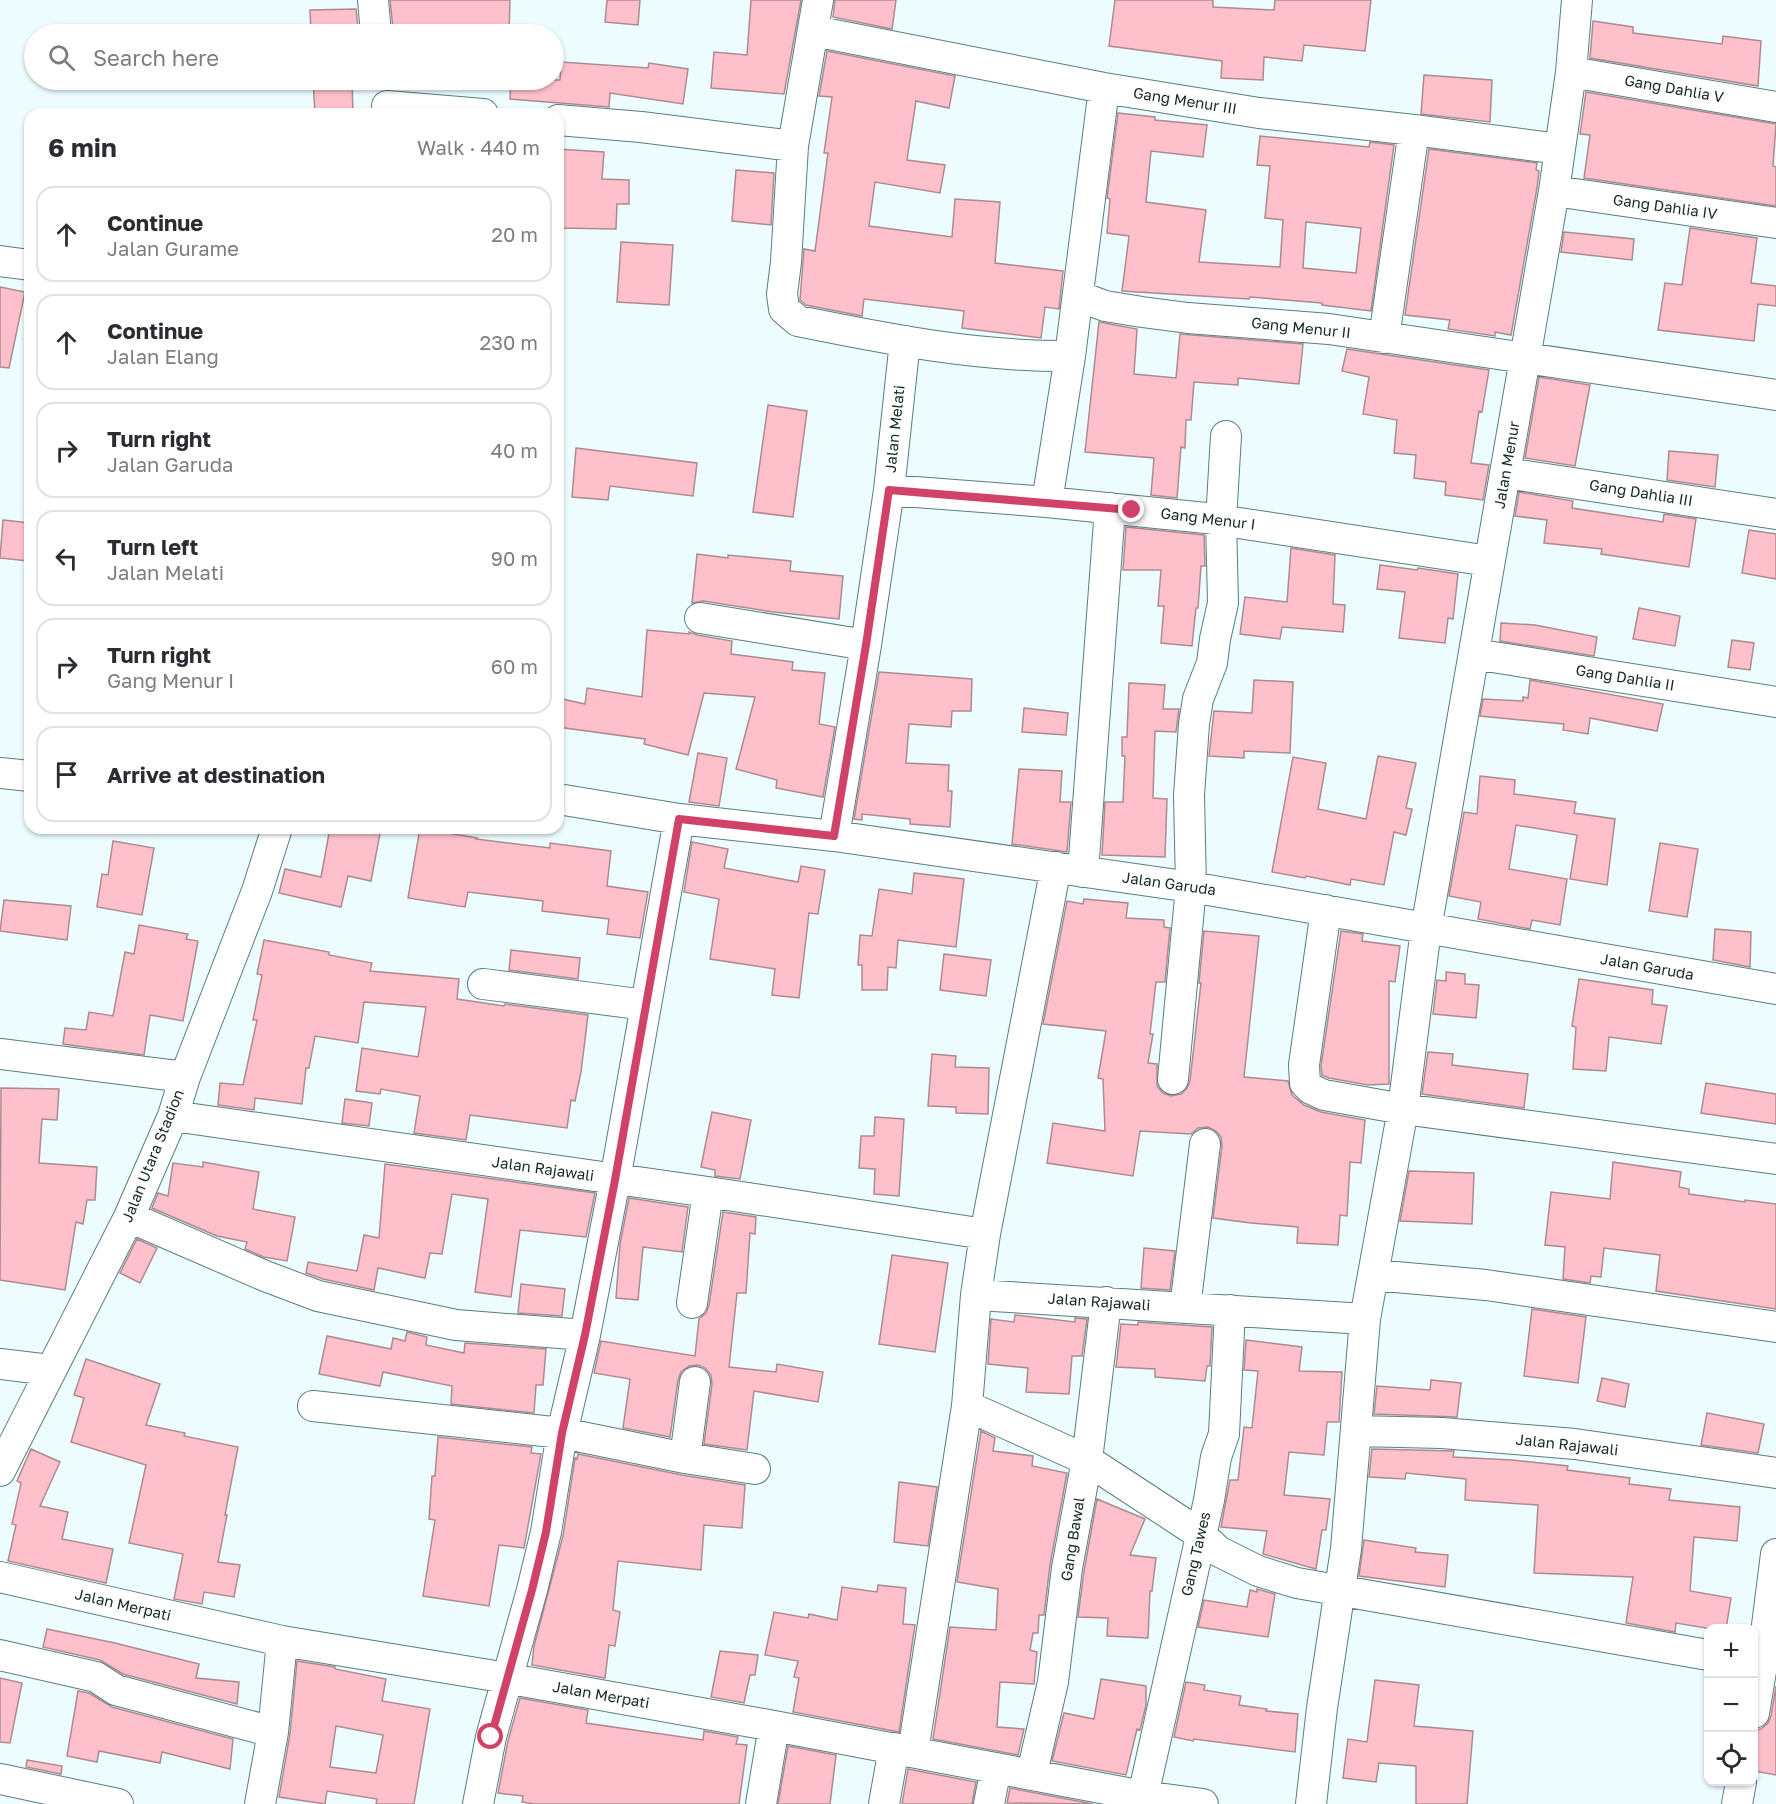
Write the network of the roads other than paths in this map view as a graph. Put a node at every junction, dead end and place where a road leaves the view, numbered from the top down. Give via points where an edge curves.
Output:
1 (373, 0) edge
2 (818, 0) edge
3 (1577, 0) edge
4 (375, 24) edge
5 (814, 31) junction
6 (1572, 72) junction
7 (1104, 88) junction
8 (386, 100) edge
9 (1776, 106) edge
10 (441, 108) edge
11 (564, 121) edge
12 (1414, 129) junction
13 (793, 146) junction
14 (1560, 148) junction
15 (1554, 191) junction
16 (1776, 223) edge
17 (0, 261) edge
18 (24, 264) edge
19 (1078, 296) junction
20 (1384, 338) junction
21 (904, 341) junction
22 (1070, 356) junction
23 (1526, 357) junction
24 (1776, 395) edge
25 (1226, 436) dead end
26 (1506, 473) junction
27 (889, 490) junction
28 (1047, 502) junction
29 (1110, 508) junction
30 (1776, 514) edge
31 (1221, 520) junction
32 (1489, 561) junction
33 (700, 618) dead end
34 (866, 645) junction
35 (1474, 654) junction
36 (1776, 702) edge
37 (0, 773) edge
38 (24, 775) edge
39 (564, 800) edge
40 (679, 819) junction
41 (275, 834) edge
42 (834, 836) junction
43 (1069, 869) junction
44 (1191, 887) junction
45 (1326, 910) junction
46 (1426, 929) junction
47 (483, 984) dead end
48 (1776, 989) edge
49 (646, 1005) junction
50 (0, 1054) edge
51 (185, 1077) junction
52 (1173, 1079) dead end
53 (1403, 1109) junction
54 (172, 1116) junction
55 (1205, 1144) dead end
56 (1776, 1159) edge
57 (615, 1180) junction
58 (708, 1192) junction
59 (129, 1217) junction
60 (985, 1234) junction
61 (1373, 1275) junction
62 (976, 1295) junction
63 (1106, 1302) junction
64 (692, 1303) dead end
65 (1185, 1308) junction
66 (1230, 1310) junction
67 (1365, 1319) junction
68 (1776, 1327) edge
69 (585, 1335) junction
70 (0, 1364) edge
71 (50, 1370) junction
72 (695, 1382) dead end
73 (313, 1406) dead end
74 (967, 1406) junction
75 (1357, 1431) junction
76 (562, 1433) junction
77 (685, 1458) junction
78 (1087, 1460) junction
79 (755, 1469) dead end
80 (0, 1471) edge
81 (1776, 1473) edge
82 (1200, 1534) junction
83 (1776, 1554) edge
84 (0, 1577) edge
85 (1340, 1590) junction
86 (1773, 1592) edge
87 (282, 1641) junction
88 (1704, 1654) edge
89 (0, 1655) edge
90 (1758, 1664) edge
91 (507, 1678) junction
92 (774, 1726) junction
93 (273, 1732) junction
94 (904, 1750) junction
95 (996, 1768) junction
96 (1032, 1773) junction
97 (0, 1779) edge
98 (1740, 1786) edge
99 (1143, 1796) junction
100 (118, 1804) edge
101 (260, 1804) edge
102 (478, 1804) edge
103 (761, 1804) edge
104 (884, 1804) edge
105 (989, 1804) edge
106 (1203, 1804) edge
107 (1311, 1804) edge
108 (1737, 1804) edge

1 - 4 street
2 - 5 street
3 - 6 street, Jalan Menur
5 - 7 street, Gang Menur III
5 - 13 street
6 - 9 street, Gang Dahlia V
6 - 14 street, Jalan Menur
7 - 12 street, Gang Menur III via 1259,113
7 - 19 street
8 - 10 street
11 - 13 street
12 - 14 street, Gang Menur III
12 - 20 street
13 - 21 street via 784,309 798,321
14 - 15 street, Jalan Menur
15 - 16 street, Gang Dahlia IV
15 - 23 street, Jalan Menur
17 - 18 street
19 - 20 street, Gang Menur II via 1105,306 1142,312 1329,329
19 - 22 street
20 - 23 street, Gang Menur II
21 - 22 street via 1013,354
21 - 27 street, Jalan Melati
22 - 28 street
23 - 24 street, Gang Menur II
23 - 26 street, Jalan Menur
25 - 31 street
26 - 30 street, Gang Dahlia III
26 - 32 street, Jalan Menur
27 - 28 street, Gang Menur I
27 - 34 street, Jalan Melati
28 - 29 street, Gang Menur I
29 - 31 street, Gang Menur I
29 - 43 street
31 - 32 street, Gang Menur I
31 - 44 street via 1223,603 1212,663 1198,699 1194,724 1189,795
32 - 35 street, Jalan Menur
33 - 34 street
34 - 42 street, Jalan Melati
35 - 36 street, Gang Dahlia II
35 - 46 street, Jalan Menur
37 - 38 street
39 - 40 street, Jalan Garuda
40 - 42 street, Jalan Garuda
40 - 49 street
41 - 51 street, Jalan Utara Stadion
42 - 43 street, Jalan Garuda
43 - 44 street, Jalan Garuda
43 - 60 street
44 - 45 street, Jalan Garuda
44 - 52 street
45 - 46 street, Jalan Garuda
45 - 53 street via 1304,1065 1305,1083 1324,1095
46 - 48 street, Jalan Garuda
46 - 53 street, Jalan Menur
47 - 49 street
49 - 57 street
50 - 51 street
51 - 54 street, Jalan Utara Stadion
53 - 56 street
53 - 61 street, Jalan Menur
54 - 57 street, Jalan Rajawali
54 - 59 street, Jalan Utara Stadion
55 - 65 street
57 - 58 street, Jalan Rajawali
57 - 69 street
58 - 60 street, Jalan Rajawali
58 - 64 street
59 - 69 street via 318,1296 456,1325
59 - 71 street, Jalan Utara Stadion
60 - 62 street
61 - 67 street, Jalan Menur
61 - 68 street via 1486,1285
62 - 63 street, Jalan Rajawali
62 - 74 street
63 - 65 street, Jalan Rajawali
63 - 78 street, Gang Bawal
65 - 66 street, Jalan Rajawali
66 - 67 street, Jalan Rajawali
66 - 82 street, Gang Tawes via 1224,1434
67 - 75 street, Jalan Menur
69 - 76 street
70 - 71 street
71 - 80 street, Jalan Utara Stadion
72 - 77 street
73 - 76 street
74 - 78 street
74 - 94 street
75 - 81 street, Jalan Rajawali via 1442,1433 1575,1444
75 - 85 street, Jalan Menur
76 - 77 street
76 - 91 street via 546,1532
77 - 79 street
78 - 82 street
78 - 96 street, Gang Bawal via 1067,1568 1053,1682
82 - 85 street via 1218,1551 1258,1571
82 - 99 street, Gang Tawes
83 - 86 street
84 - 87 street, Jalan Merpati
85 - 88 street
85 - 107 street, Jalan Menur
86 - 90 street
87 - 91 street, Jalan Merpati
87 - 93 street
89 - 93 street via 96,1677 128,1694
91 - 92 street, Jalan Merpati
91 - 102 street
92 - 94 street, Jalan Merpati
92 - 103 street
93 - 101 street
94 - 95 street, Jalan Merpati
94 - 104 street
95 - 96 street, Jalan Merpati
95 - 105 street
96 - 99 street, Jalan Merpati
97 - 100 street
98 - 108 street
99 - 106 street, Jalan Merpati

